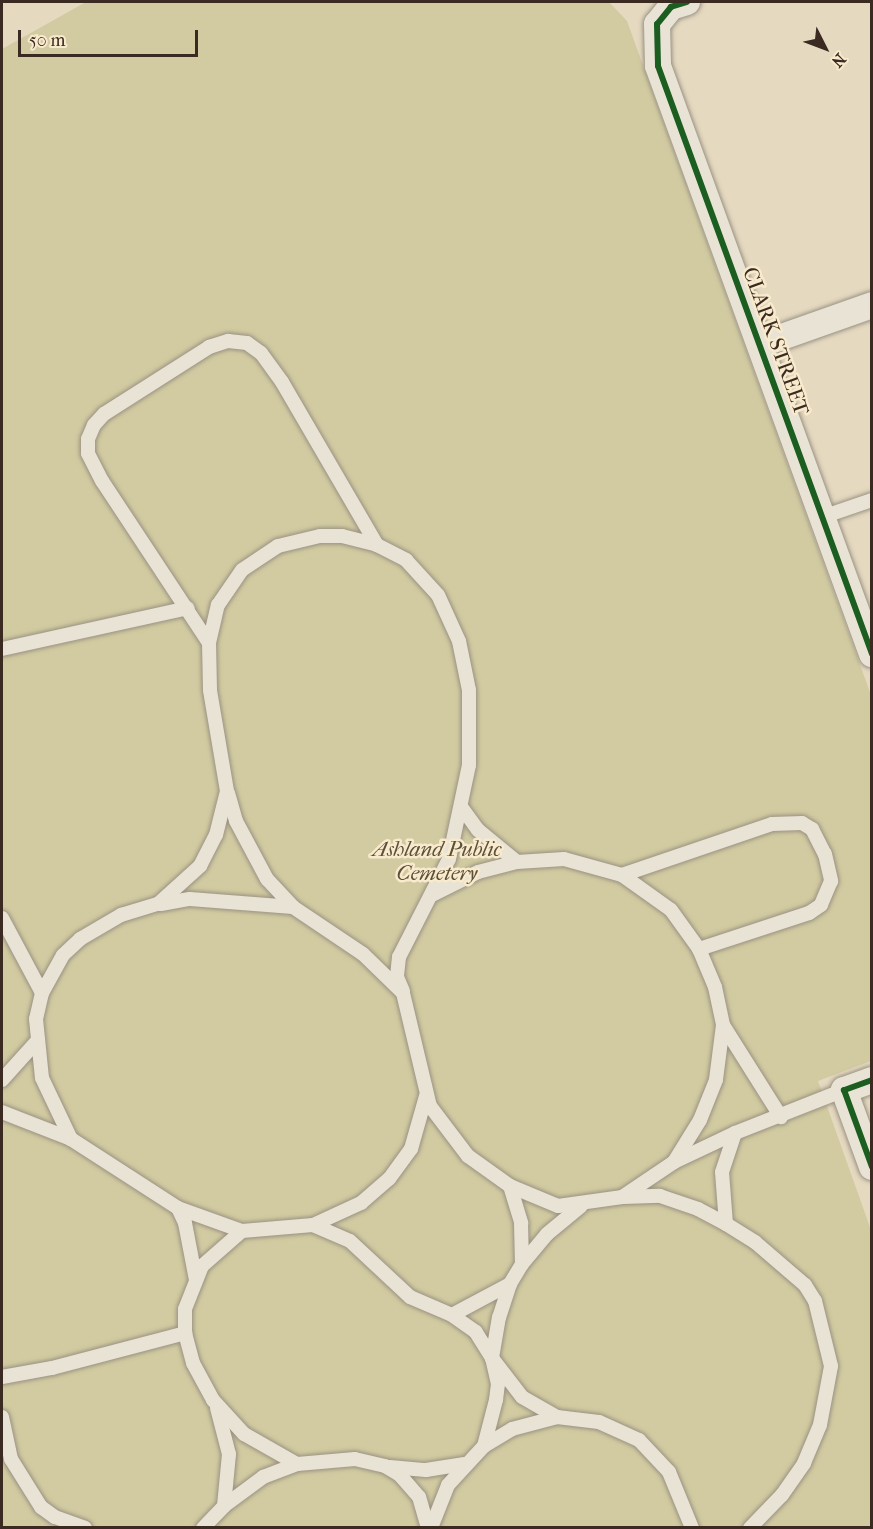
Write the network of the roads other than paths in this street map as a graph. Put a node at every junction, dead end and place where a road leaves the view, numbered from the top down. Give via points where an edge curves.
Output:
1 (687, 2) edge
2 (872, 305) edge
3 (762, 344) junction
4 (872, 500) edge
5 (822, 517) junction
6 (377, 544) junction
7 (188, 608) junction
8 (208, 643) junction
9 (2, 649) edge
10 (872, 654) edge
11 (227, 791) junction
12 (462, 808) junction
13 (517, 862) junction
14 (622, 875) junction
15 (432, 895) junction
16 (158, 904) junction
17 (293, 907) junction
18 (2, 918) edge
19 (699, 949) junction
20 (42, 993) junction
21 (403, 993) junction
22 (723, 1026) junction
23 (38, 1040) junction
24 (2, 1080) edge
25 (872, 1080) edge
26 (427, 1088) junction
27 (844, 1090) junction
28 (2, 1112) edge
29 (780, 1117) junction
30 (735, 1132) junction
31 (71, 1139) junction
32 (674, 1162) junction
33 (872, 1167) edge
34 (510, 1186) junction
35 (622, 1197) junction
36 (581, 1206) junction
37 (178, 1208) junction
38 (726, 1224) junction
39 (312, 1225) junction
40 (242, 1231) junction
41 (522, 1264) junction
42 (196, 1280) junction
43 (510, 1284) junction
44 (452, 1315) junction
45 (185, 1332) junction
46 (492, 1358) junction
47 (2, 1377) edge
48 (213, 1400) junction
49 (2, 1417) edge
50 (557, 1417) junction
51 (484, 1446) junction
52 (297, 1464) junction
53 (465, 1464) junction
54 (385, 1466) junction
55 (224, 1506) junction
56 (85, 1527) edge
57 (203, 1527) edge
58 (430, 1527) edge
59 (692, 1527) edge
60 (750, 1527) edge

1 - 3 street, CLARK STREET via 662,15 658,66
2 - 3 street
3 - 5 street, CLARK STREET
4 - 5 lane
5 - 10 street, CLARK STREET
6 - 7 lane via 261,353 247,343 228,341 209,347 104,414 88,438 88,453 102,481
6 - 8 lane via 342,536 320,536 278,546 259,556 242,570 218,605
6 - 12 lane via 406,560 423,576 438,595 459,641 471,717
7 - 8 lane
7 - 9 lane
8 - 11 lane via 210,690
11 - 16 lane via 216,835 200,866
11 - 17 lane via 254,861
12 - 13 lane via 478,831
12 - 15 lane via 449,860
13 - 14 lane via 564,859
13 - 15 lane via 478,872
14 - 19 lane via 671,910
14 - 19 lane via 772,824 802,823 812,829 825,854 831,881 821,905 809,913
15 - 21 lane via 399,957 397,977
16 - 17 lane via 190,899
16 - 20 lane via 122,915 80,939 63,956
17 - 21 lane via 363,954
18 - 20 lane
19 - 22 lane via 715,987
20 - 23 lane via 36,1019
21 - 26 lane
22 - 29 lane
22 - 32 lane via 716,1080 700,1120
23 - 24 lane
23 - 31 lane via 42,1078
25 - 27 street
26 - 34 lane via 430,1106 468,1156
26 - 39 lane via 411,1149 389,1179 361,1203
27 - 29 lane
27 - 33 street
28 - 31 lane
29 - 30 lane
30 - 32 lane
30 - 38 lane via 722,1172
31 - 37 lane
32 - 35 lane
34 - 36 lane via 558,1206
34 - 41 lane via 520,1223
35 - 36 lane
35 - 38 lane via 660,1196
36 - 41 lane via 547,1234
37 - 40 lane
37 - 42 lane via 185,1223
38 - 60 lane via 755,1242 805,1285 815,1302 831,1366 820,1425 804,1463 782,1495
39 - 40 lane
39 - 44 lane via 350,1241 410,1297
40 - 42 lane via 211,1256
41 - 43 lane
42 - 45 lane via 185,1309
43 - 44 lane
43 - 46 lane
44 - 46 lane via 476,1332
45 - 47 lane via 52,1368
45 - 48 lane via 193,1363
46 - 50 lane via 522,1396
46 - 51 lane via 498,1384
48 - 52 lane via 244,1434
48 - 55 lane via 223,1422 229,1454
49 - 56 lane via 11,1459 41,1507 55,1517
50 - 51 lane via 512,1428
50 - 59 lane via 598,1422 639,1440 669,1472
51 - 53 lane
52 - 54 lane via 355,1459
52 - 55 lane via 263,1477
53 - 54 lane via 426,1470
53 - 58 lane via 448,1485
54 - 58 lane via 400,1475 419,1497
55 - 57 lane

